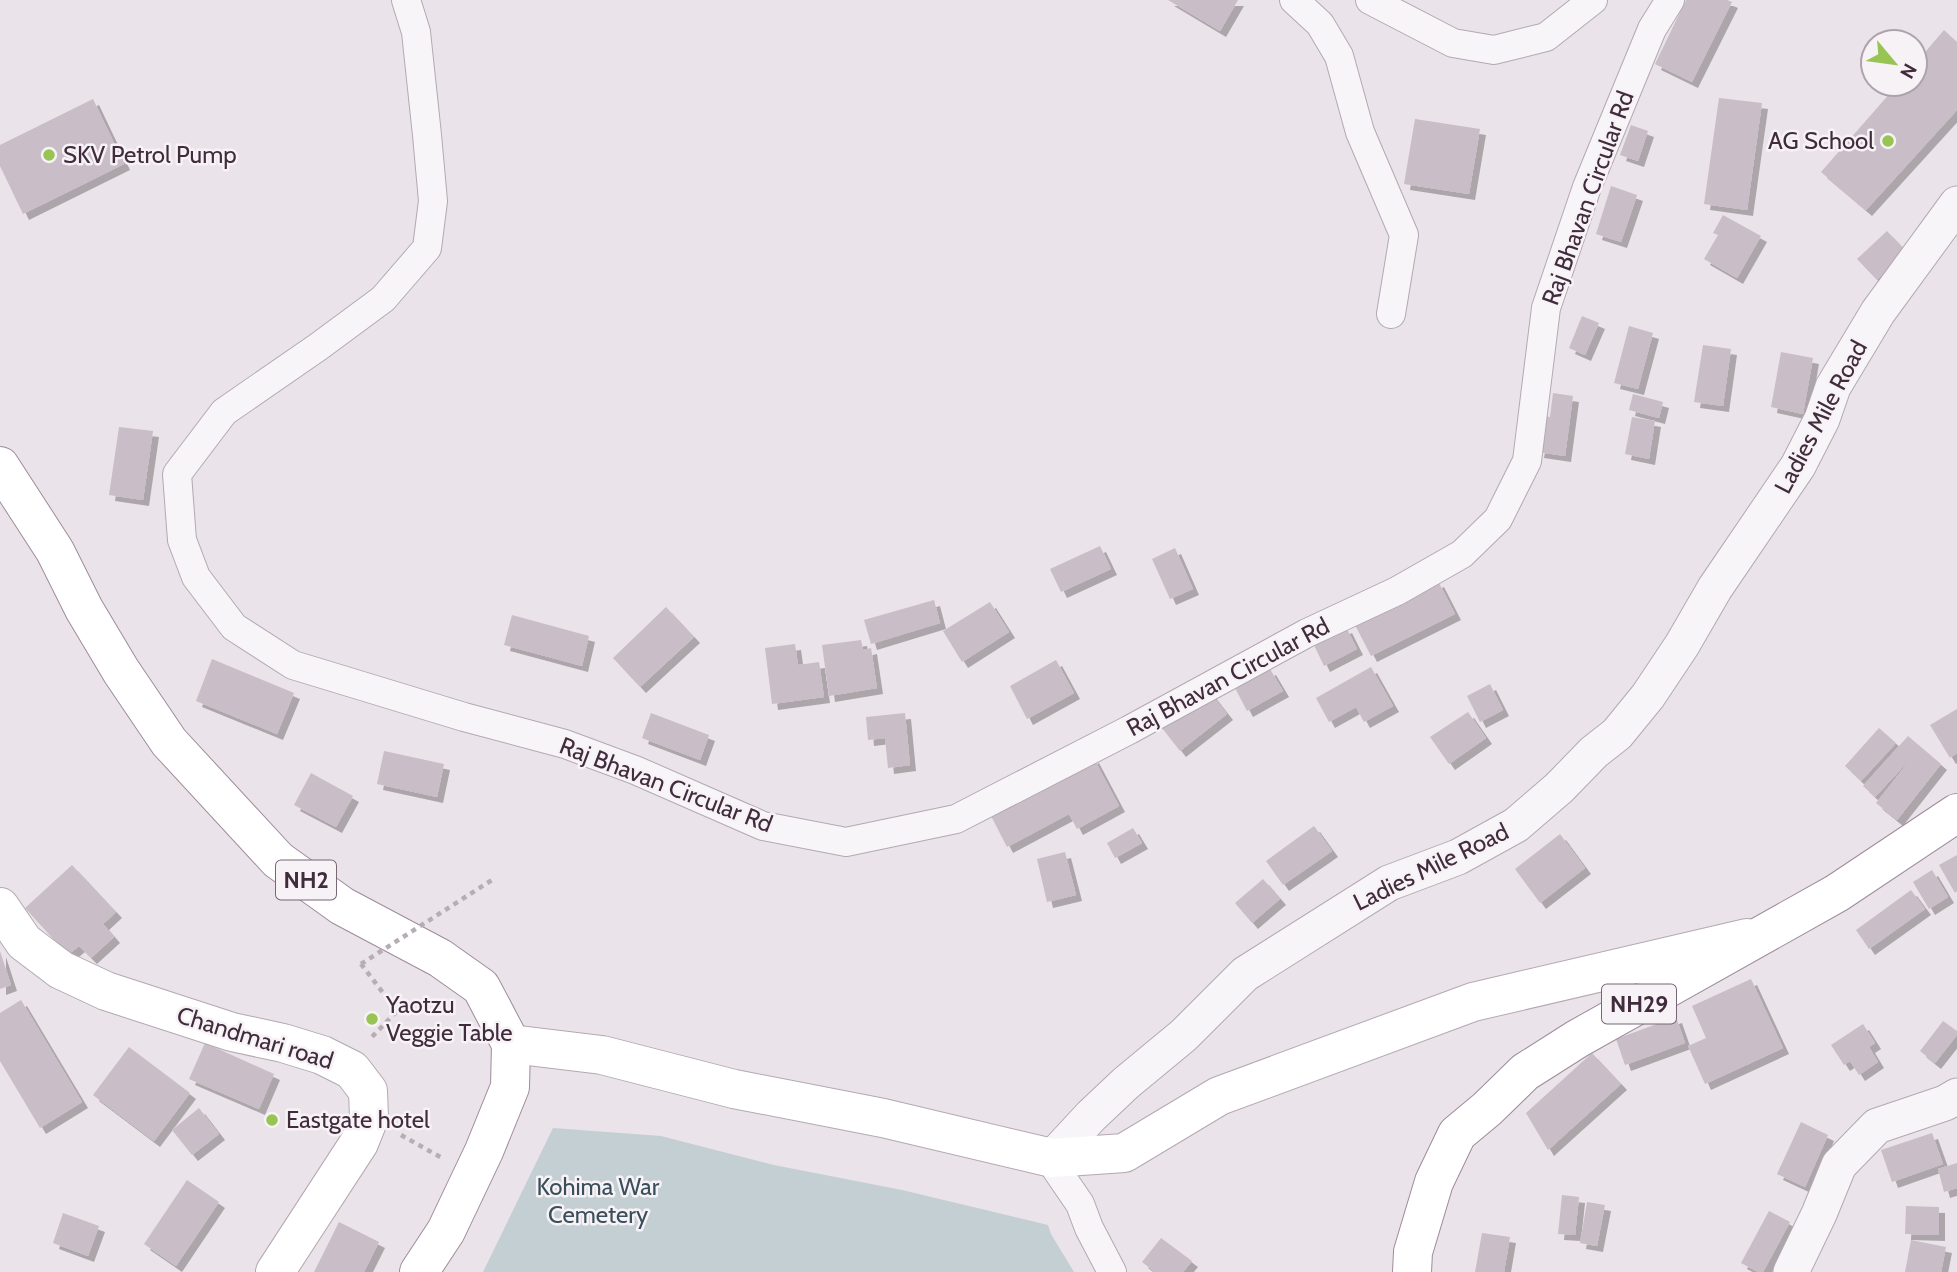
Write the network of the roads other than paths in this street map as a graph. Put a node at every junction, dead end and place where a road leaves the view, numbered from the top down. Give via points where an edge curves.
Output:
1 (405, 0) edge
2 (1294, 0) edge
3 (1370, 0) edge
4 (1592, 0) edge
5 (1670, 0) edge
6 (1690, 0) edge
7 (1652, 29) junction
8 (1957, 204) edge
9 (1391, 314) dead end
10 (0, 466) edge
11 (1957, 813) edge
12 (0, 907) edge
13 (1765, 933) junction
14 (511, 1044) junction
15 (1957, 1096) edge
16 (1052, 1158) junction
17 (275, 1272) edge
18 (419, 1272) edge
19 (1112, 1272) edge
20 (1412, 1272) edge
21 (1791, 1272) edge

1 - 7 street, Raj Bhavan Circular Rd via 416,32 429,148 433,201 427,248 383,299 224,412 177,474 182,540 195,577 234,627 293,664 565,744 764,826 846,842 956,819 1307,633 1397,591 1462,554 1498,519 1527,461 1546,308 1587,187
2 - 9 street via 1320,24 1339,56 1360,132 1404,235
3 - 4 street via 1453,43 1494,50 1546,37
5 - 7 street, Raj Bhavan Circular Rd
6 - 7 street
8 - 16 street, Ladies Mile Road via 1878,312 1833,387 1798,466 1648,696 1617,734 1516,825 1458,857 1389,883 1245,974
10 - 14 main road, NH2 via 55,551 121,671 169,742 278,860 342,906 440,958 481,987
11 - 13 main road, NH29 via 1837,893
12 - 17 main road, Chandmari road via 24,942 61,970 106,991 232,1032 322,1055 352,1070 368,1091 369,1118 359,1143
13 - 16 main road via 1474,1002 1219,1096 1124,1153
13 - 20 main road, NH29 via 1536,1065 1457,1134 1434,1182 1413,1252
14 - 16 main road via 602,1055 734,1089
14 - 18 main road, NH2 via 510,1087 446,1231
15 - 21 street via 1877,1126 1839,1165
16 - 19 street

